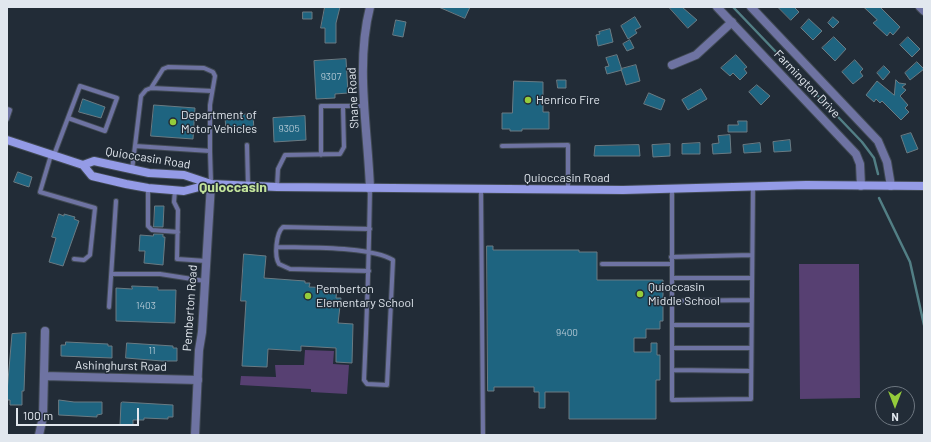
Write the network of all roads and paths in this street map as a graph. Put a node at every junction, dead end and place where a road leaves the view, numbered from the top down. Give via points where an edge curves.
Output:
1 (370, 7) edge
2 (717, 7) edge
3 (751, 7) edge
4 (920, 7) edge
5 (924, 11) edge
6 (732, 22) junction
7 (672, 65) dead end
8 (151, 88) junction
9 (212, 91) junction
10 (365, 106) junction
11 (344, 107) junction
12 (7, 109) edge
13 (68, 118) junction
14 (7, 119) edge
15 (7, 140) edge
16 (247, 145) dead end
17 (135, 146) junction
18 (502, 146) dead end
19 (210, 151) junction
20 (52, 155) junction
21 (321, 155) junction
22 (82, 165) junction
23 (132, 170) junction
24 (210, 184) junction
25 (248, 186) junction
26 (753, 186) junction
27 (861, 186) junction
28 (891, 186) junction
29 (924, 186) edge
30 (277, 187) junction
31 (148, 188) junction
32 (672, 188) junction
33 (370, 189) junction
34 (482, 189) junction
35 (175, 190) junction
36 (568, 190) junction
37 (116, 201) dead end
38 (370, 229) junction
39 (178, 232) junction
40 (277, 247) junction
41 (370, 252) junction
42 (752, 255) junction
43 (672, 257) junction
44 (74, 259) dead end
45 (206, 261) junction
46 (602, 264) dead end
47 (672, 264) junction
48 (370, 271) junction
49 (112, 274) junction
50 (672, 278) junction
51 (752, 278) junction
52 (205, 282) junction
53 (752, 300) junction
54 (672, 301) junction
55 (109, 307) dead end
56 (672, 325) junction
57 (751, 325) junction
58 (45, 331) dead end
59 (672, 348) junction
60 (751, 348) junction
61 (672, 370) junction
62 (751, 370) junction
63 (44, 376) junction
64 (198, 380) junction
65 (39, 435) edge
66 (195, 435) edge
67 (483, 435) edge

1 - 10 street, Shane Road via 363,57
2 - 6 street, Farmington Drive
3 - 28 street, Farmington Drive via 878,141 887,162
4 - 5 street
6 - 7 street via 696,55
6 - 27 street, Farmington Drive via 856,154 860,164
8 - 9 lane
8 - 9 lane via 163,69 192,67 213,72 215,76
8 - 17 lane via 141,96
9 - 19 lane
10 - 11 lane
10 - 33 street, Shane Road
11 - 21 lane via 344,147 340,154
11 - 21 lane via 321,106
12 - 14 lane via 10,110
13 - 13 lane via 80,86 117,98 105,131
13 - 20 lane
15 - 20 main road, Quioccasin Road
16 - 25 lane
17 - 19 lane
17 - 23 lane
18 - 36 lane via 568,146
19 - 24 lane
20 - 22 main road, Quioccasin Road
20 - 44 lane via 40,192 95,208 90,255 84,260
21 - 30 lane via 285,155 278,169
22 - 23 main road, Quioccasin Road via 94,161
22 - 31 main road, Quioccasin Road via 92,176
23 - 24 main road, Quioccasin Road via 184,175
24 - 25 main road, Quioccasin Road
24 - 35 main road, Quioccasin Road
24 - 45 street, Pemberton Road
25 - 30 main road, Quioccasin Road
26 - 27 main road, Quioccasin Road
26 - 32 main road, Quioccasin Road
26 - 42 lane
27 - 28 main road, Quioccasin Road
28 - 29 main road, Quioccasin Road
30 - 33 main road, Quioccasin Road
31 - 35 main road, Quioccasin Road
31 - 39 lane via 148,226 152,230
32 - 36 main road, Quioccasin Road
32 - 43 lane
33 - 34 main road, Quioccasin Road
33 - 38 lane
34 - 36 main road, Quioccasin Road
34 - 67 lane
35 - 39 lane
37 - 49 lane
38 - 40 lane via 288,226 283,227 278,233
38 - 41 lane
39 - 45 lane via 177,259
40 - 41 lane
40 - 48 lane via 277,262 286,268
41 - 48 lane
41 - 48 lane via 393,260 387,385 367,384 364,380
42 - 43 lane
42 - 51 lane
43 - 47 lane
45 - 52 street, Pemberton Road
46 - 47 lane
47 - 50 lane
49 - 52 lane via 160,274
49 - 55 lane
50 - 51 lane
50 - 54 lane
51 - 53 lane
52 - 64 street, Pemberton Road
53 - 54 lane
53 - 57 lane
54 - 56 lane
56 - 57 lane
56 - 59 lane
57 - 60 lane
58 - 63 street
59 - 60 lane
59 - 61 lane
60 - 62 lane
61 - 62 lane
61 - 62 lane via 672,400 751,400
63 - 64 street, Ashinghurst Road
63 - 65 street via 43,417
64 - 66 street, Pemberton Road

